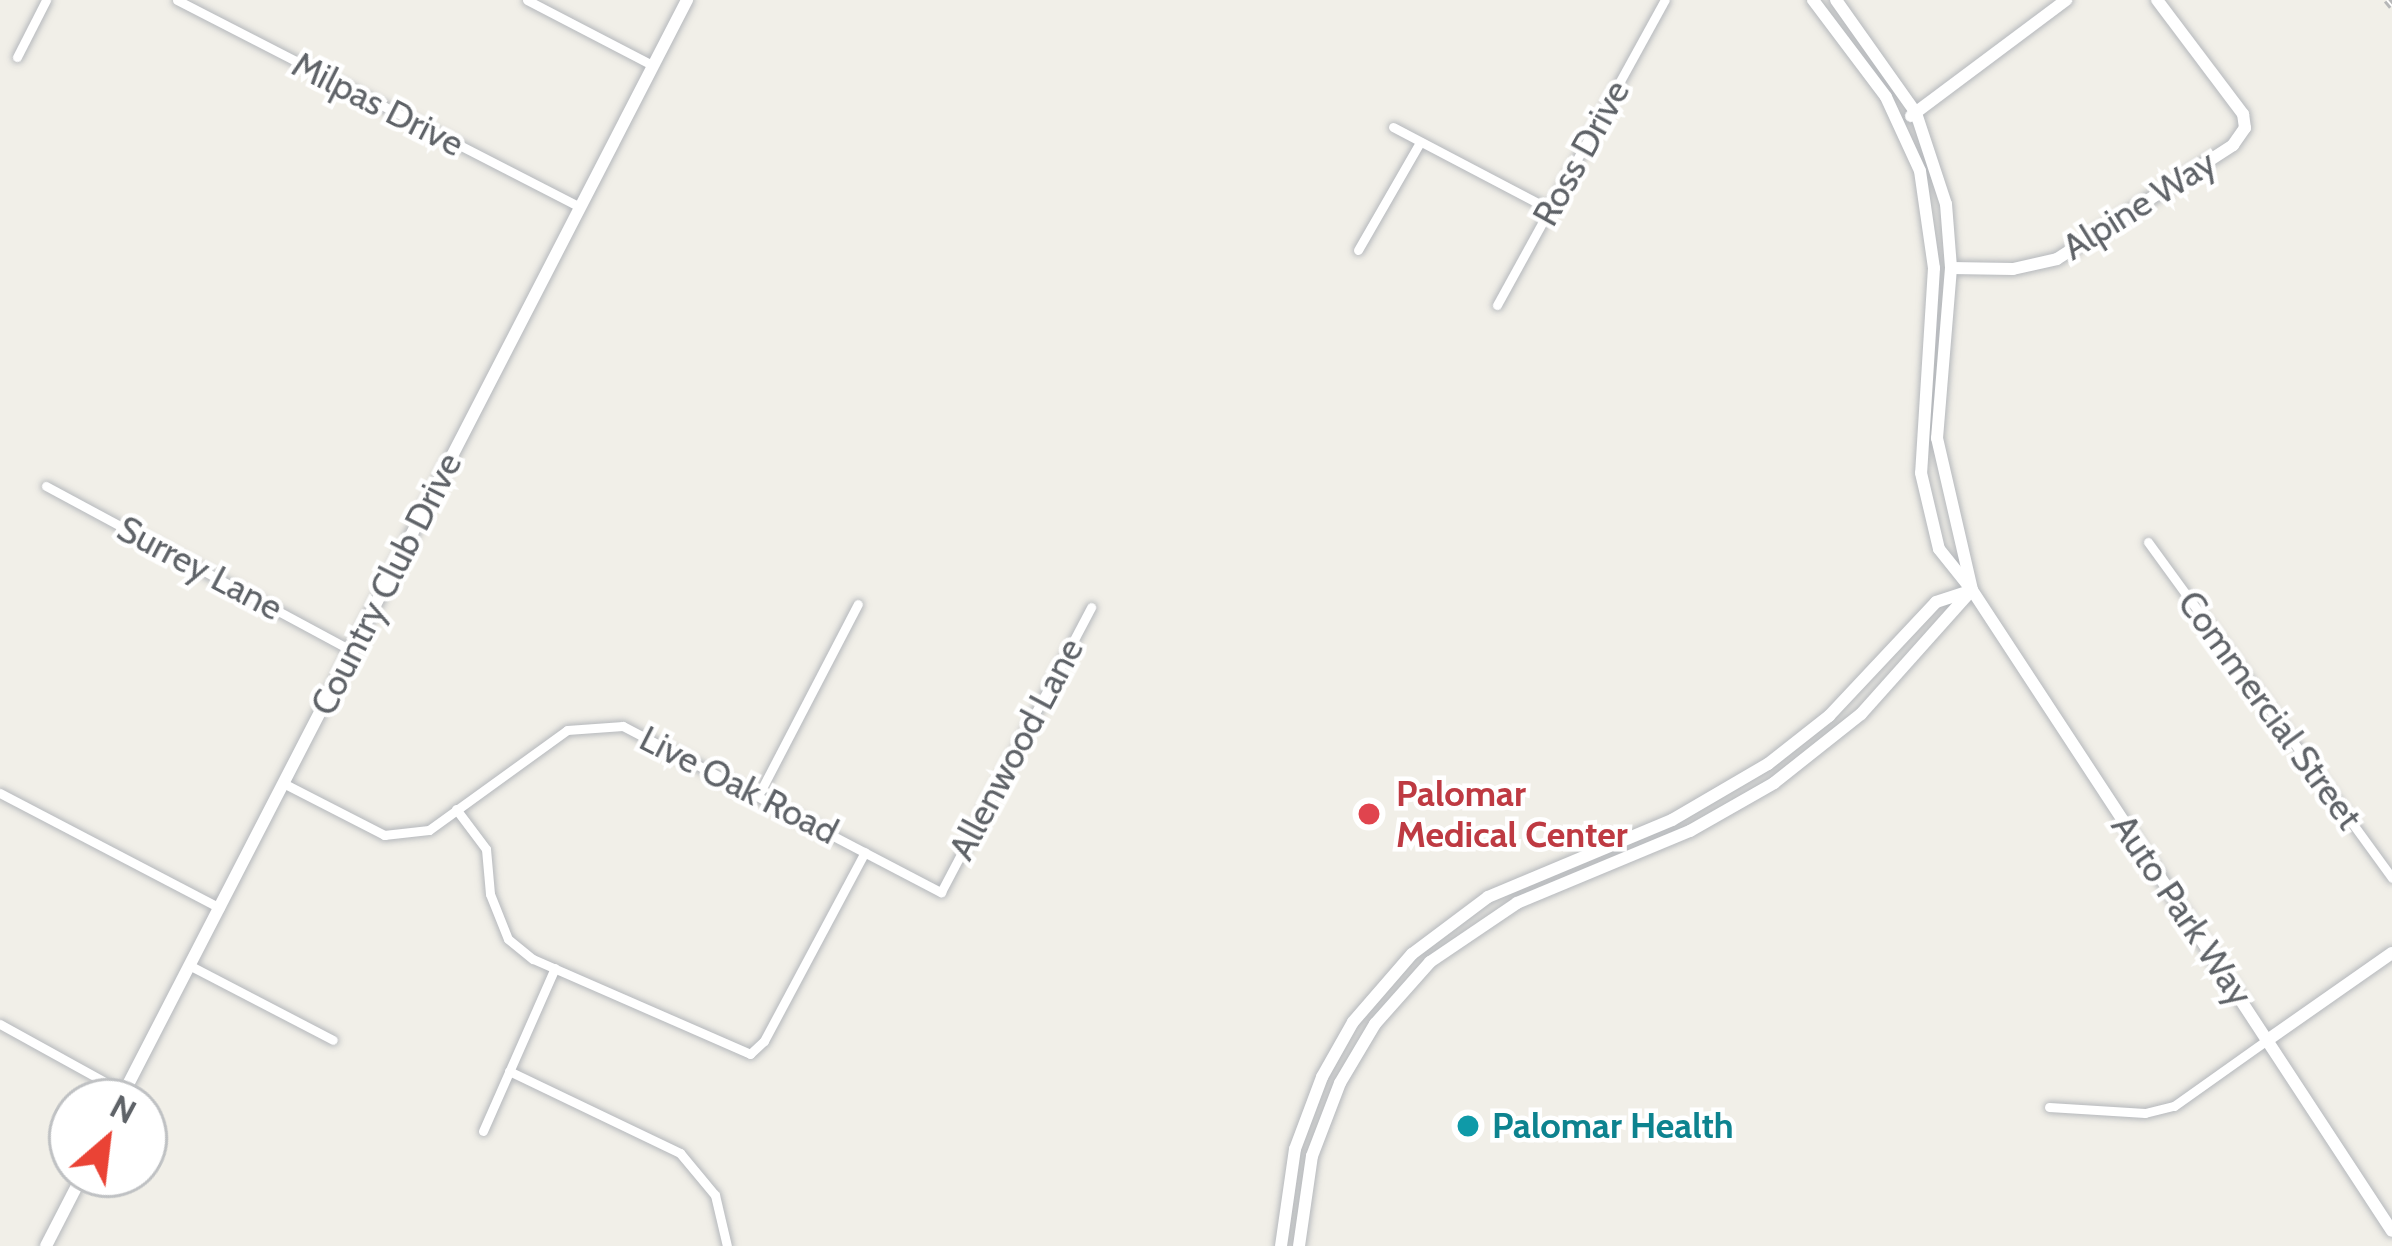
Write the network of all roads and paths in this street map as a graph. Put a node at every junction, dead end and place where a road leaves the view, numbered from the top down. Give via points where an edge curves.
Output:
1 (46, 0) edge
2 (177, 0) edge
3 (527, 0) edge
4 (687, 0) edge
5 (1665, 0) edge
6 (1813, 0) edge
7 (1836, 0) edge
8 (2066, 0) edge
9 (2157, 0) edge
10 (17, 57) dead end
11 (652, 65) junction
12 (1916, 112) junction
13 (1900, 123) junction
14 (1393, 127) dead end
15 (1420, 142) junction
16 (579, 207) junction
17 (1550, 209) junction
18 (1358, 250) dead end
19 (1951, 268) junction
20 (1497, 305) dead end
21 (46, 486) dead end
22 (2148, 542) dead end
23 (1972, 590) junction
24 (858, 604) dead end
25 (1091, 607) dead end
26 (353, 650) junction
27 (283, 783) junction
28 (0, 794) edge
29 (759, 794) junction
30 (456, 809) junction
31 (865, 852) junction
32 (2392, 878) edge
33 (940, 892) joint
34 (220, 908) junction
35 (2392, 952) edge
36 (189, 965) junction
37 (555, 968) junction
38 (0, 1024) edge
39 (2269, 1039) junction
40 (333, 1040) dead end
41 (509, 1071) junction
42 (90, 1078) edge
43 (131, 1078) edge
44 (2049, 1108) dead end
45 (483, 1131) dead end
46 (71, 1198) edge
47 (2392, 1229) edge
48 (46, 1246) edge
49 (728, 1246) edge
50 (1281, 1246) edge
51 (1299, 1246) edge

1 - 10 street
2 - 16 street, Milpas Drive
3 - 11 street
4 - 11 main road, Country Club Drive
5 - 17 street, Ross Drive
6 - 13 main road, Auto Park Way
7 - 12 main road, Auto Park Way
8 - 12 main road
9 - 19 main road, Alpine Way via 2246,128 2233,145 2065,256 2013,269
11 - 16 main road, Country Club Drive
12 - 13 main road
12 - 19 main road, Auto Park Way via 1946,204
13 - 23 main road, Auto Park Way via 1932,220 1921,473 1940,550
14 - 15 street
15 - 17 street
15 - 18 street
16 - 26 main road, Country Club Drive
17 - 20 street, Ross Drive
19 - 23 main road, Auto Park Way via 1937,437
21 - 26 street, Surrey Lane
22 - 32 street, Commercial Street
23 - 39 main road, Auto Park Way
23 - 50 main road via 1936,602 1829,716 1768,764 1672,820 1488,897 1412,954 1353,1022 1322,1077 1291,1165
23 - 51 main road via 1861,714 1774,783 1690,831 1517,903 1430,962 1375,1024 1340,1083 1312,1156
24 - 29 street
25 - 33 street, Allenwood Lane
26 - 27 main road, Country Club Drive
27 - 30 street, Live Oak Road via 384,835 429,830
27 - 34 main road, Country Club Drive
28 - 34 street
29 - 30 street, Live Oak Road via 641,732 586,725
29 - 31 street, Live Oak Road
30 - 37 street via 486,849 490,894 508,939
31 - 33 street, Live Oak Road
31 - 37 street via 764,1041 749,1054
34 - 36 main road, Country Club Drive
35 - 39 main road
36 - 40 street
36 - 43 main road, Country Club Drive
37 - 41 street
38 - 42 street
39 - 44 street via 2174,1106 2145,1113
39 - 47 main road, Auto Park Way
41 - 45 street
41 - 49 street via 680,1153 715,1195
46 - 48 main road

